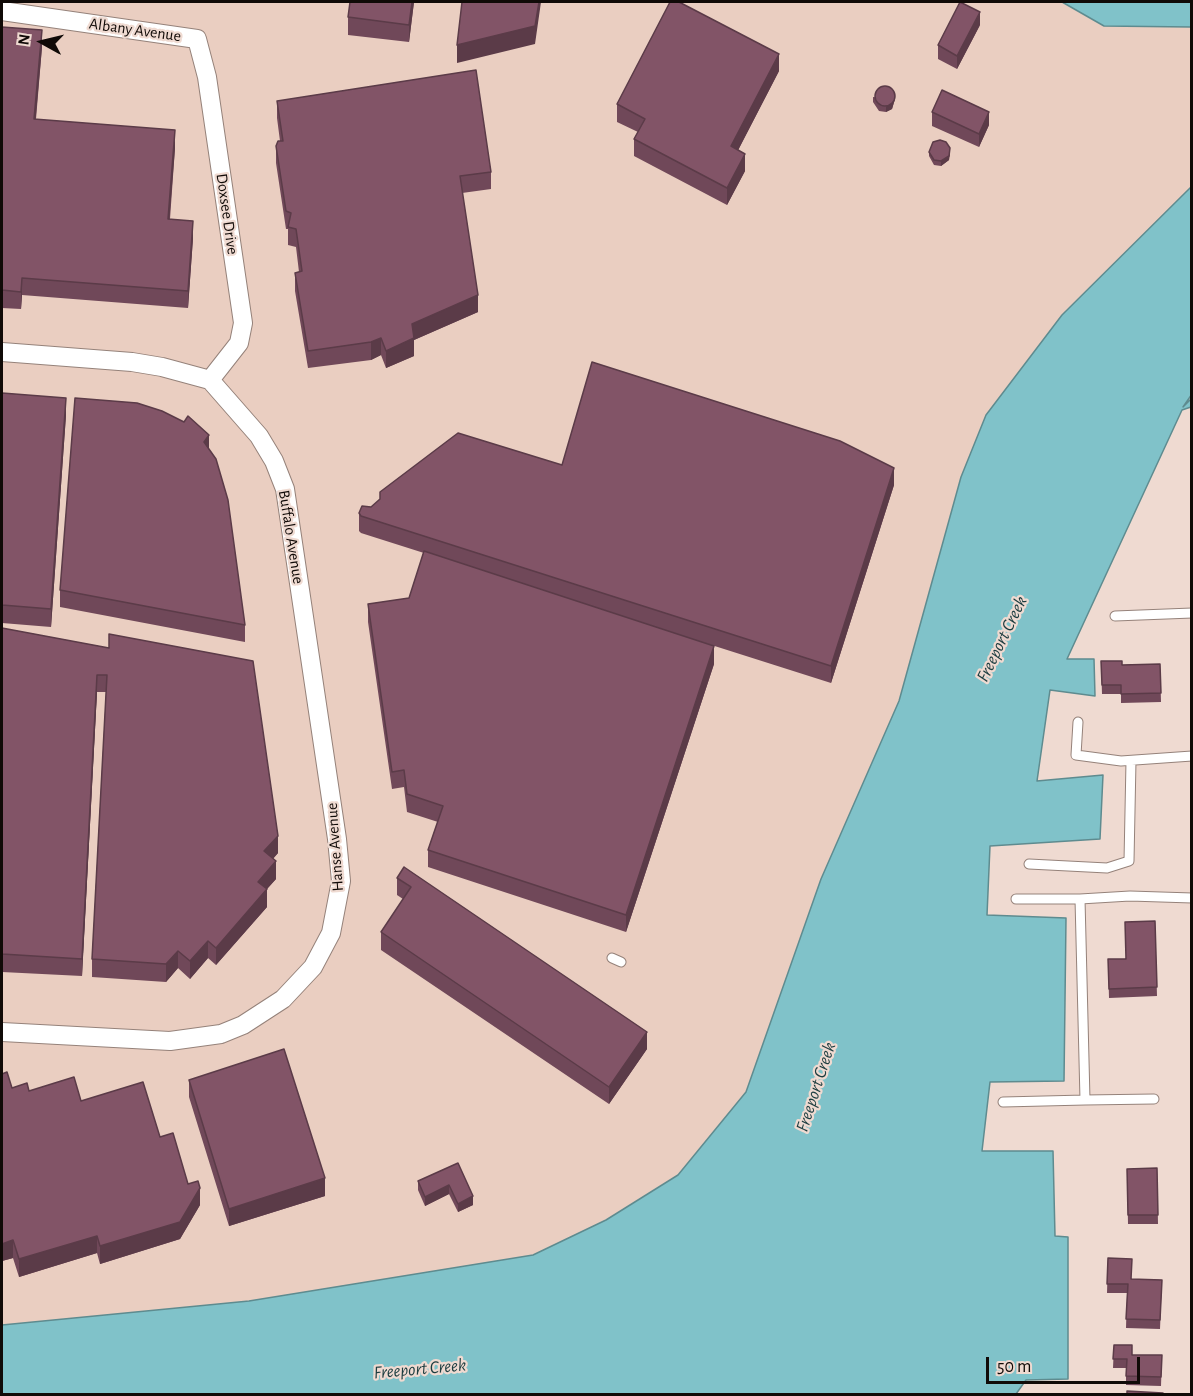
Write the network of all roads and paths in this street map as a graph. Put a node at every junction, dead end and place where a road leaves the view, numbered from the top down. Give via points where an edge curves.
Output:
1 (2, 11) edge
2 (196, 39) joint
3 (2, 352) edge
4 (210, 380) junction
5 (1191, 613) edge
6 (1115, 616) dead end
7 (313, 676) joint
8 (1078, 722) dead end
9 (1191, 756) edge
10 (1131, 761) junction
11 (1029, 864) dead end
12 (1191, 898) edge
13 (1016, 899) dead end
14 (1080, 899) junction
15 (2, 1032) edge
16 (1154, 1098) dead end
17 (1085, 1100) junction
18 (1003, 1102) dead end

1 - 2 street, Albany Avenue
2 - 4 street, Doxsee Drive via 207,77 243,323 239,343
3 - 4 street via 132,362
4 - 7 street, Buffalo Avenue via 259,436 285,489
5 - 6 lane
7 - 15 street, Hanse Avenue via 341,881 330,933 313,967 283,999 243,1025 195,1040
8 - 10 lane via 1076,754
9 - 10 lane
10 - 11 lane via 1129,861 1107,867
12 - 14 lane
13 - 14 lane
14 - 17 lane
16 - 17 lane
17 - 18 lane

